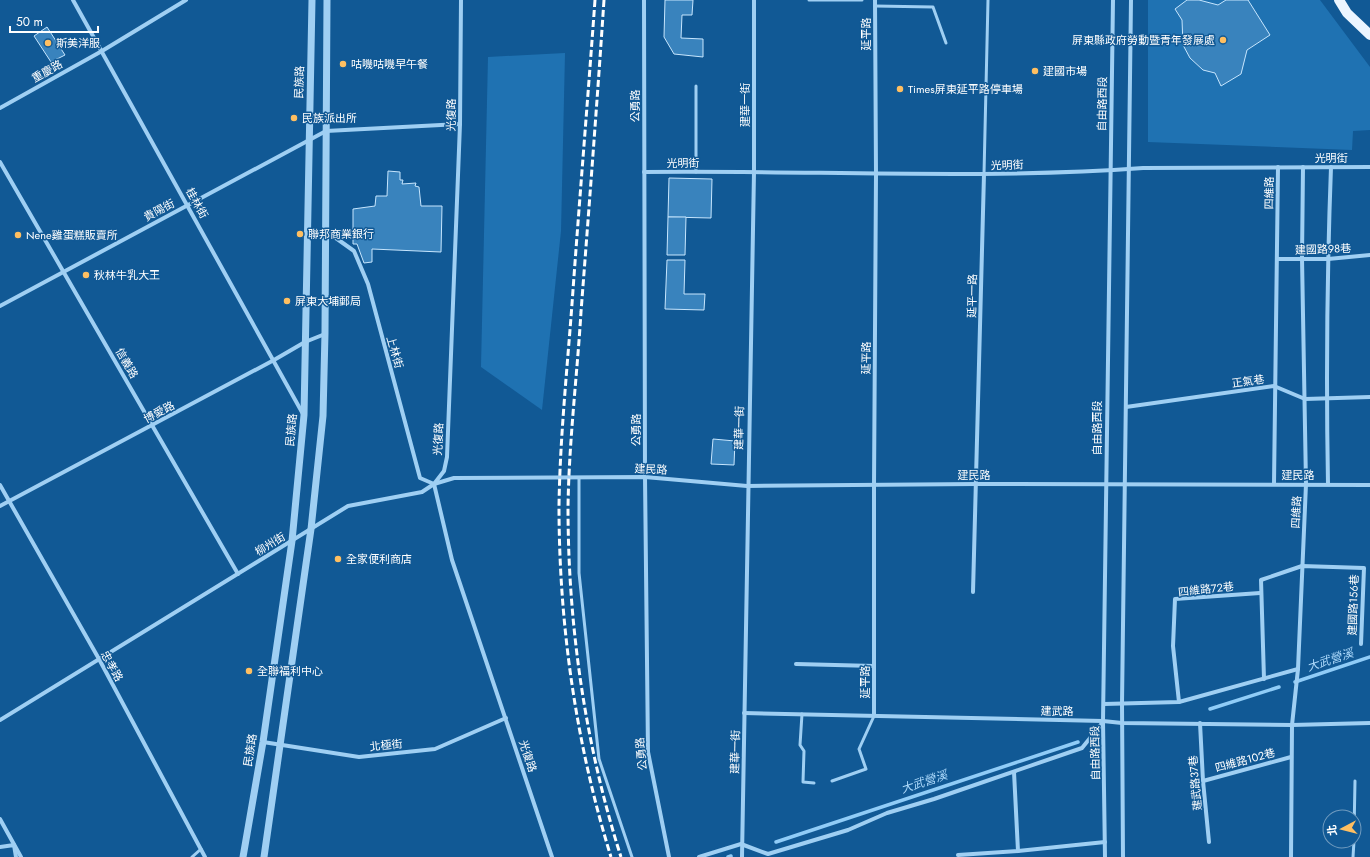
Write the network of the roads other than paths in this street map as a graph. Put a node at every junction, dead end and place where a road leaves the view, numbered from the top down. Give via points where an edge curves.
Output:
1 (73, 0) edge
2 (186, 0) edge
3 (312, 0) edge
4 (327, 0) edge
5 (461, 0) edge
6 (644, 0) edge
7 (754, 0) edge
8 (809, 0) edge
9 (862, 0) edge
10 (875, 0) edge
11 (988, 0) edge
12 (1113, 0) edge
13 (1131, 0) edge
14 (1339, 0) edge
15 (875, 6) junction
16 (1370, 34) edge
17 (946, 43) dead end
18 (102, 51) junction
19 (696, 86) dead end
20 (0, 108) edge
21 (460, 124) junction
22 (326, 131) junction
23 (308, 140) junction
24 (0, 162) edge
25 (1278, 167) junction
26 (1303, 167) junction
27 (1331, 167) junction
28 (1370, 167) edge
29 (1128, 169) junction
30 (1110, 170) junction
31 (644, 172) junction
32 (696, 172) junction
33 (754, 172) junction
34 (876, 174) junction
35 (984, 174) junction
36 (188, 205) junction
37 (326, 232) junction
38 (1370, 255) edge
39 (1302, 258) junction
40 (1277, 259) junction
41 (1328, 259) junction
42 (64, 272) junction
43 (0, 306) edge
44 (325, 333) junction
45 (305, 342) junction
46 (274, 360) junction
47 (1274, 386) junction
48 (1370, 398) edge
49 (1305, 399) junction
50 (1326, 399) junction
51 (1126, 407) junction
52 (304, 415) junction
53 (152, 425) junction
54 (645, 477) junction
55 (579, 478) junction
56 (434, 484) junction
57 (977, 484) junction
58 (1274, 484) junction
59 (1306, 484) junction
60 (1328, 484) junction
61 (0, 485) edge
62 (874, 485) junction
63 (1106, 485) junction
64 (1125, 485) junction
65 (1370, 485) edge
66 (747, 486) junction
67 (9, 501) junction
68 (0, 506) edge
69 (311, 529) junction
70 (292, 541) junction
71 (1302, 566) junction
72 (238, 574) junction
73 (973, 592) dead end
74 (1260, 593) junction
75 (1361, 644) dead end
76 (99, 659) junction
77 (796, 664) dead end
78 (874, 666) junction
79 (1298, 669) junction
80 (1264, 679) junction
81 (1179, 702) junction
82 (1104, 704) junction
83 (1122, 704) junction
84 (744, 713) junction
85 (802, 714) junction
86 (874, 716) junction
87 (506, 718) junction
88 (0, 720) edge
89 (1103, 721) junction
90 (1122, 723) junction
91 (1200, 723) junction
92 (1370, 723) edge
93 (1292, 725) junction
94 (263, 742) junction
95 (281, 744) junction
96 (1291, 757) junction
97 (1014, 772) junction
98 (832, 781) dead end
99 (1203, 781) junction
100 (1355, 781) dead end
101 (814, 783) dead end
102 (1354, 809) edge
103 (0, 819) edge
104 (1104, 842) junction
105 (1209, 842) dead end
106 (741, 844) junction
107 (14, 845) junction
108 (0, 847) edge
109 (201, 849) junction
110 (1018, 851) junction
111 (998, 852) junction
112 (958, 855) dead end
113 (16, 857) edge
114 (21, 857) edge
115 (192, 857) edge
116 (205, 857) edge
117 (243, 857) edge
118 (264, 857) edge
119 (552, 857) edge
120 (632, 857) edge
121 (669, 857) edge
122 (699, 857) edge
123 (742, 857) edge
124 (999, 857) edge
125 (1105, 857) edge
126 (1124, 857) edge
127 (1291, 857) edge

1 - 18 street, 桂林街
2 - 18 street, 重慶路
3 - 23 street, 民族路
4 - 22 street
5 - 21 street, 光復路
6 - 31 street, 公勇路
7 - 33 street, 建華一街
8 - 9 lane
10 - 15 street, 延平路
11 - 35 lane, 延平一路
12 - 30 street, 自由路西段
13 - 29 street
14 - 16 main road via 1347,13
15 - 17 lane via 933,7
15 - 34 street, 延平路
18 - 20 street, 重慶路
18 - 36 street, 桂林街
19 - 32 lane
21 - 22 street
21 - 56 street, 光復路 via 447,457 444,471
22 - 23 street, 貴陽街
22 - 37 street
23 - 36 street, 貴陽街
23 - 45 street, 民族路
24 - 42 street, 信義路
25 - 26 street, 光明街
25 - 29 street, 光明街
25 - 40 street, 四維路
26 - 27 street, 光明街
26 - 39 street, 四維路
27 - 28 street, 光明街
27 - 41 street
29 - 30 street, 光明街
29 - 51 street
30 - 35 street, 光明街
30 - 63 street, 自由路西段
31 - 32 street, 光明街
31 - 54 street, 公勇路
32 - 33 street, 光明街
33 - 34 street, 光明街
33 - 66 street, 建華一街
34 - 35 street, 光明街
34 - 62 street, 延平路
35 - 57 street, 延平一路
36 - 42 street, 貴陽街
36 - 46 street, 桂林街
37 - 44 street
37 - 56 street, 上林街 via 354,251 368,284 420,478
38 - 41 street, 建國路98巷
39 - 40 street, 建國路98巷
39 - 41 street, 建國路98巷
39 - 49 street, 四維路
40 - 47 street, 四維路
41 - 50 street
42 - 43 street, 貴陽街
42 - 53 street, 信義路
44 - 45 street, 博愛路
44 - 69 street via 323,416
45 - 46 street, 博愛路
45 - 52 street, 民族路
46 - 52 street, 桂林街
46 - 53 street, 博愛路
47 - 49 street, 正氣巷
47 - 51 street, 正氣巷
47 - 58 street, 四維路
48 - 50 street, 正氣巷
49 - 50 street, 正氣巷
49 - 59 street, 四維路
50 - 60 street
51 - 64 street
52 - 70 street, 民族路
53 - 67 street, 博愛路
53 - 72 street, 信義路
54 - 55 street, 建民路
54 - 66 street, 建民路
54 - 121 street, 公勇路 via 648,752
55 - 56 street, 柳州街 via 454,478
55 - 120 lane via 579,573 599,759
56 - 69 street, 柳州街 via 422,492 348,506
56 - 87 street, 光復路 via 452,560
57 - 62 street, 建民路
57 - 63 street, 建民路
57 - 73 street, 延平一路
58 - 59 street, 建民路
58 - 64 street, 建民路
59 - 60 street, 建民路
59 - 71 street, 四維路
60 - 65 street, 建民路
61 - 67 street, 忠孝路
62 - 66 street, 建民路
62 - 78 street, 延平路
63 - 64 street, 建民路
63 - 82 street, 自由路西段
64 - 83 street
66 - 84 street, 建華一街
67 - 68 street, 博愛路
67 - 76 street, 忠孝路
69 - 70 street, 柳州街
69 - 95 street
70 - 72 street, 柳州街
70 - 94 street, 民族路
71 - 74 street via 1261,580
71 - 75 street, 建國路156巷 via 1364,568
71 - 79 street, 四維路
72 - 76 street, 柳州街
74 - 80 street
74 - 81 street, 四維路72巷 via 1175,599 1173,646
76 - 88 street, 柳州街
76 - 109 street, 忠孝路
77 - 78 street
78 - 86 street, 延平路
79 - 80 street
79 - 93 street, 四維路
80 - 81 street
81 - 83 street
82 - 83 street
82 - 89 street, 自由路西段
83 - 90 street
84 - 85 street, 建武路
84 - 106 street, 建華一街
85 - 86 street, 建武路
85 - 101 lane via 800,745 804,751 803,782
86 - 89 street, 建武路
86 - 98 lane via 859,748 866,769
87 - 95 street, 北極街 via 435,749 359,758
87 - 119 street, 光復路
89 - 90 street, 建武路
89 - 97 street via 1082,748
89 - 104 street, 自由路西段
90 - 91 street, 建武路
90 - 126 street
91 - 93 street, 建武路
91 - 99 street, 建武路37巷
92 - 93 street, 建武路
93 - 96 street, 四維路
94 - 95 street, 北極街
94 - 117 street, 民族路
95 - 118 street
96 - 99 street, 四維路102巷
96 - 127 street, 四維路
97 - 106 street via 887,813 848,830 768,854
97 - 110 street
99 - 105 street, 建武路37巷
100 - 102 lane
103 - 107 street
104 - 110 street
104 - 125 street, 自由路西段
106 - 122 street
106 - 123 street, 建華一街
107 - 108 street
107 - 113 street
107 - 114 street
109 - 115 lane
109 - 116 street, 忠孝路
110 - 111 street
111 - 112 street
111 - 124 lane

